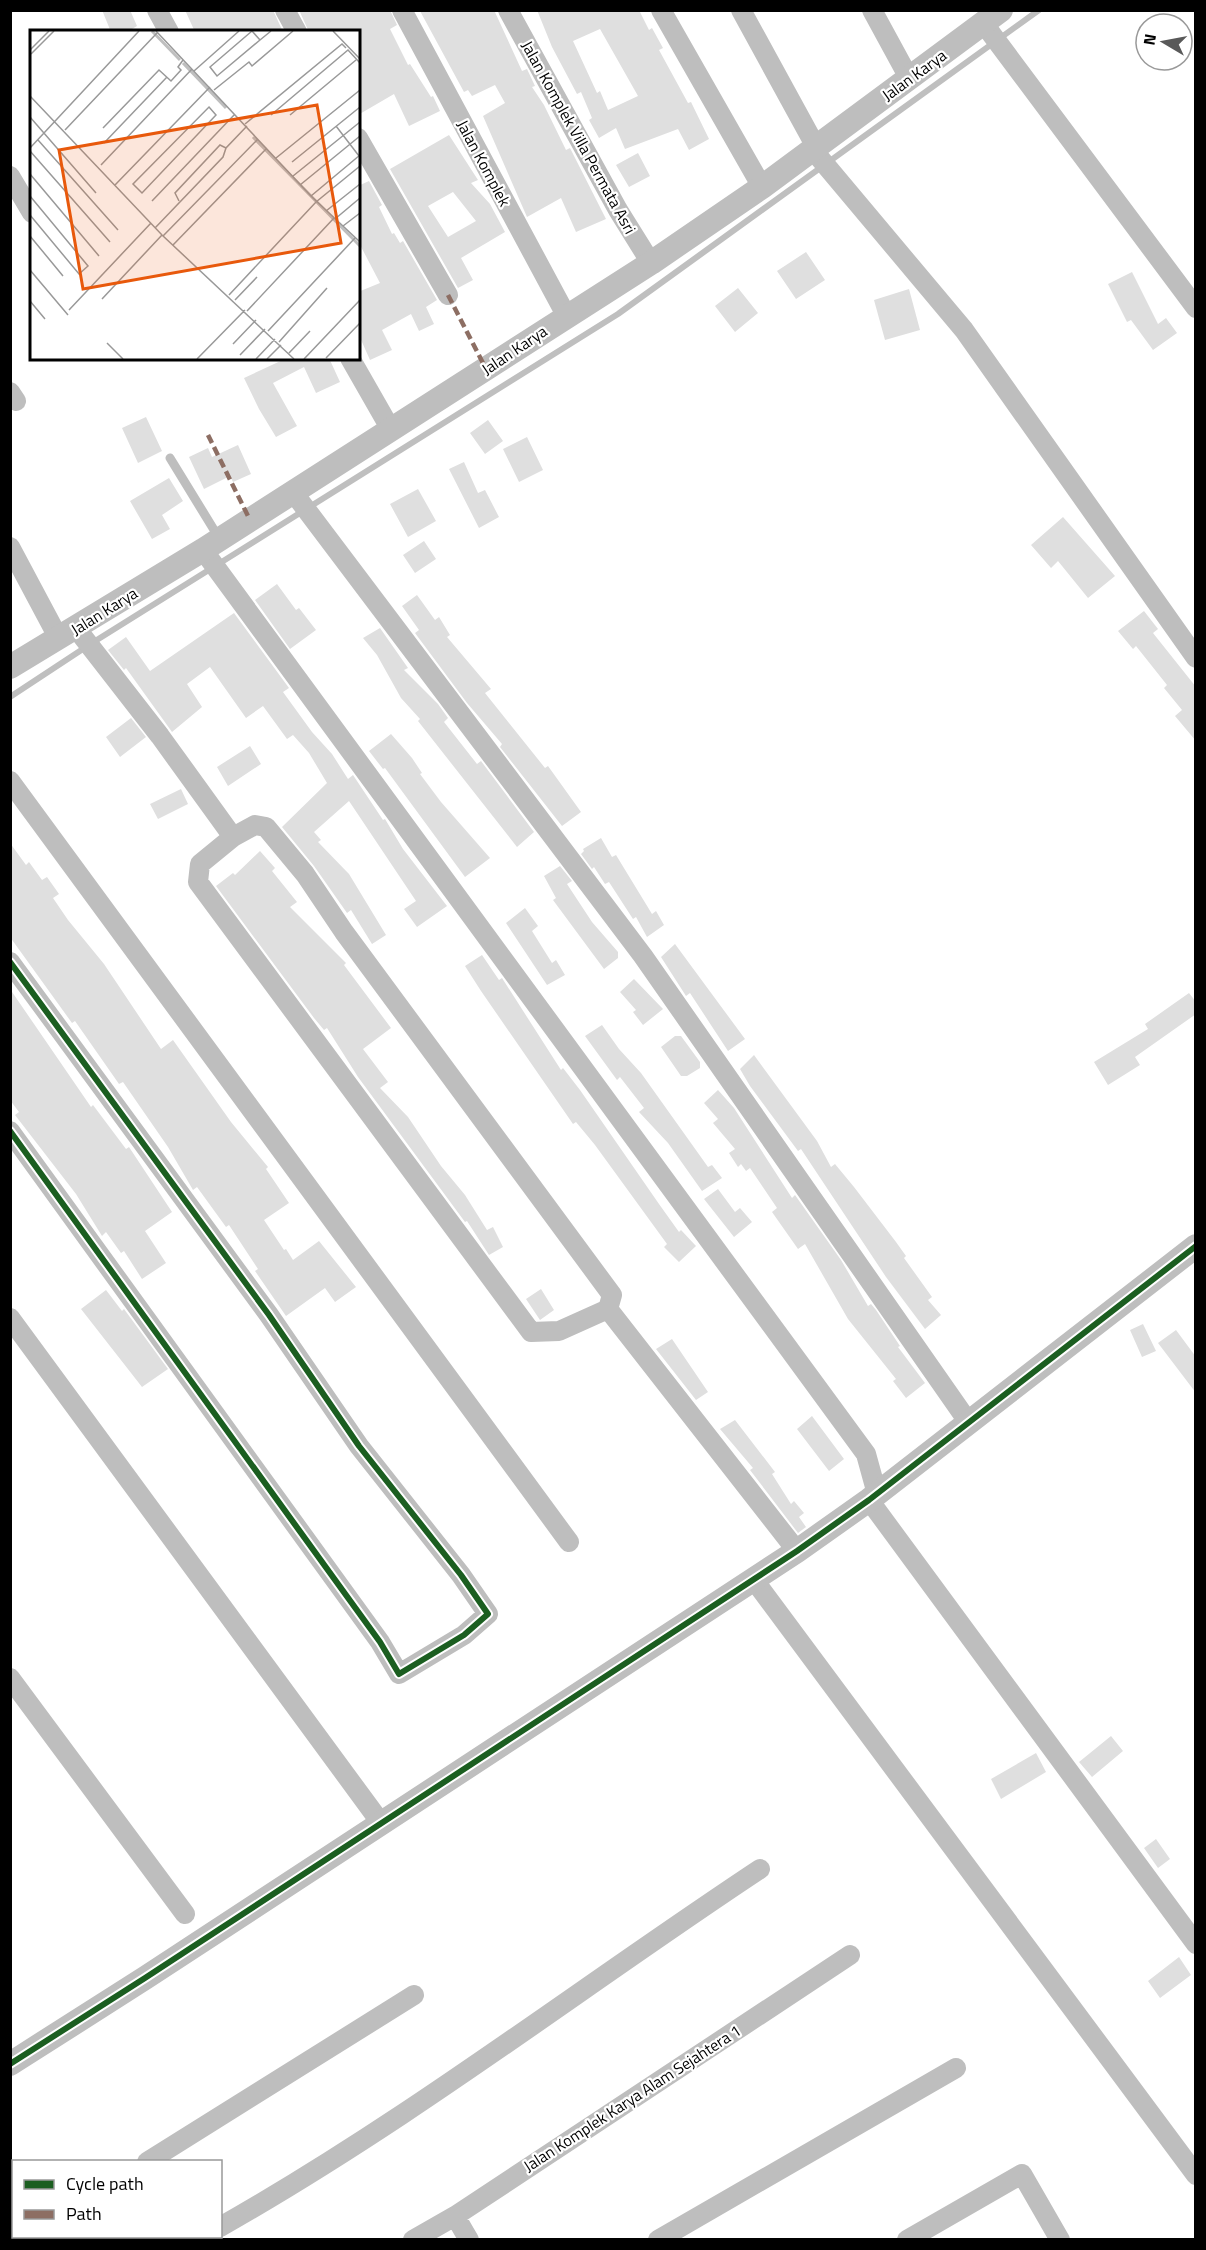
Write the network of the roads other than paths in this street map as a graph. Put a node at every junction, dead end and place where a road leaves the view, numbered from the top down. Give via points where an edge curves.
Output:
1 (157, 10) edge
2 (285, 10) edge
3 (402, 10) edge
4 (508, 10) edge
5 (661, 10) edge
6 (741, 10) edge
7 (872, 10) edge
8 (990, 20) edge
9 (168, 30) edge
10 (296, 30) edge
11 (909, 78) junction
12 (360, 141) edge
13 (817, 152) junction
14 (10, 176) edge
15 (762, 187) junction
16 (30, 210) edge
17 (651, 262) junction
18 (448, 295) dead end
19 (1196, 308) edge
20 (566, 315) junction
21 (351, 360) edge
22 (390, 428) junction
23 (170, 458) dead end
24 (297, 496) junction
25 (10, 547) edge
26 (210, 548) junction
27 (78, 638) junction
28 (1196, 658) edge
29 (10, 667) edge
30 (10, 781) edge
31 (233, 837) junction
32 (10, 962) edge
33 (10, 1131) edge
34 (1196, 1246) edge
35 (608, 1310) junction
36 (10, 1318) edge
37 (969, 1423) junction
38 (873, 1497) junction
39 (569, 1542) dead end
40 (797, 1551) junction
41 (754, 1580) junction
42 (10, 1678) edge
43 (381, 1823) junction
44 (760, 1869) dead end
45 (185, 1914) dead end
46 (1196, 1944) edge
47 (850, 1955) dead end
48 (414, 1995) dead end
49 (10, 2064) edge
50 (956, 2068) dead end
51 (150, 2160) edge
52 (1196, 2175) edge
53 (455, 2216) junction
54 (222, 2226) edge
55 (413, 2240) edge
56 (469, 2240) edge
57 (658, 2240) edge
58 (907, 2240) edge
59 (1060, 2240) edge

1 - 9 street
2 - 10 street
3 - 20 street, Jalan Komplek
4 - 17 street, Jalan Komplek Villa Permata Asri via 618,210
5 - 15 street
6 - 13 street
7 - 11 street
8 - 11 street, Jalan Karya
8 - 19 street via 1012,60
11 - 13 street, Jalan Karya
12 - 18 street
13 - 15 street, Jalan Karya
13 - 28 street via 964,330
14 - 16 street
15 - 17 street, Jalan Karya
17 - 20 street, Jalan Karya
20 - 22 street, Jalan Karya
21 - 22 street
22 - 24 street, Jalan Karya
23 - 26 lane
24 - 26 street, Jalan Karya
24 - 37 street via 643,956
25 - 27 street
26 - 27 street, Jalan Karya
26 - 38 street via 219,574 866,1455
27 - 29 street, Jalan Karya
27 - 31 street via 160,736
30 - 39 street
31 - 35 street via 255,825 266,827 305,874 612,1295
31 - 35 street via 200,864 198,882 531,1332 559,1331
32 - 33 street via 269,1315 359,1446 488,1614 464,1635 399,1674 380,1642
34 - 37 street
35 - 40 street
36 - 43 street
37 - 38 street
38 - 40 street
38 - 46 street
40 - 41 street
41 - 43 street
41 - 52 street
42 - 45 street
43 - 49 street
44 - 54 street via 406,2113 307,2178
47 - 53 street, Jalan Komplek Karya Alam Sejahtera 1
48 - 51 street
50 - 57 street
53 - 55 street, Jalan Komplek Karya Alam Sejahtera 1
53 - 56 street
58 - 59 street via 1022,2174

